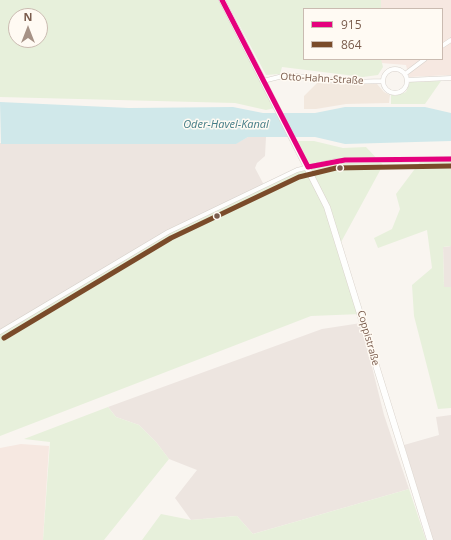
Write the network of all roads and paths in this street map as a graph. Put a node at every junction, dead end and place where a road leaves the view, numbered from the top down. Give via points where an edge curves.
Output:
1 (222, 0) edge
2 (424, 60) edge
3 (405, 74) junction
4 (451, 78) edge
5 (407, 80) junction
6 (263, 81) junction
7 (382, 82) junction
8 (451, 159) edge
9 (308, 167) junction
10 (0, 332) edge
11 (430, 540) edge

1 - 6 main road, Coppistraße
2 - 3 street
3 - 5 street
3 - 7 street via 398,69 391,70 385,74
4 - 5 street
5 - 7 street via 403,91 396,94 388,92
6 - 7 street, Otto-Hahn-Straße via 287,75 350,82
6 - 9 main road, Coppistraße
8 - 9 street via 345,160
9 - 10 street via 264,185 168,232
9 - 11 main road, Coppistraße via 334,227

